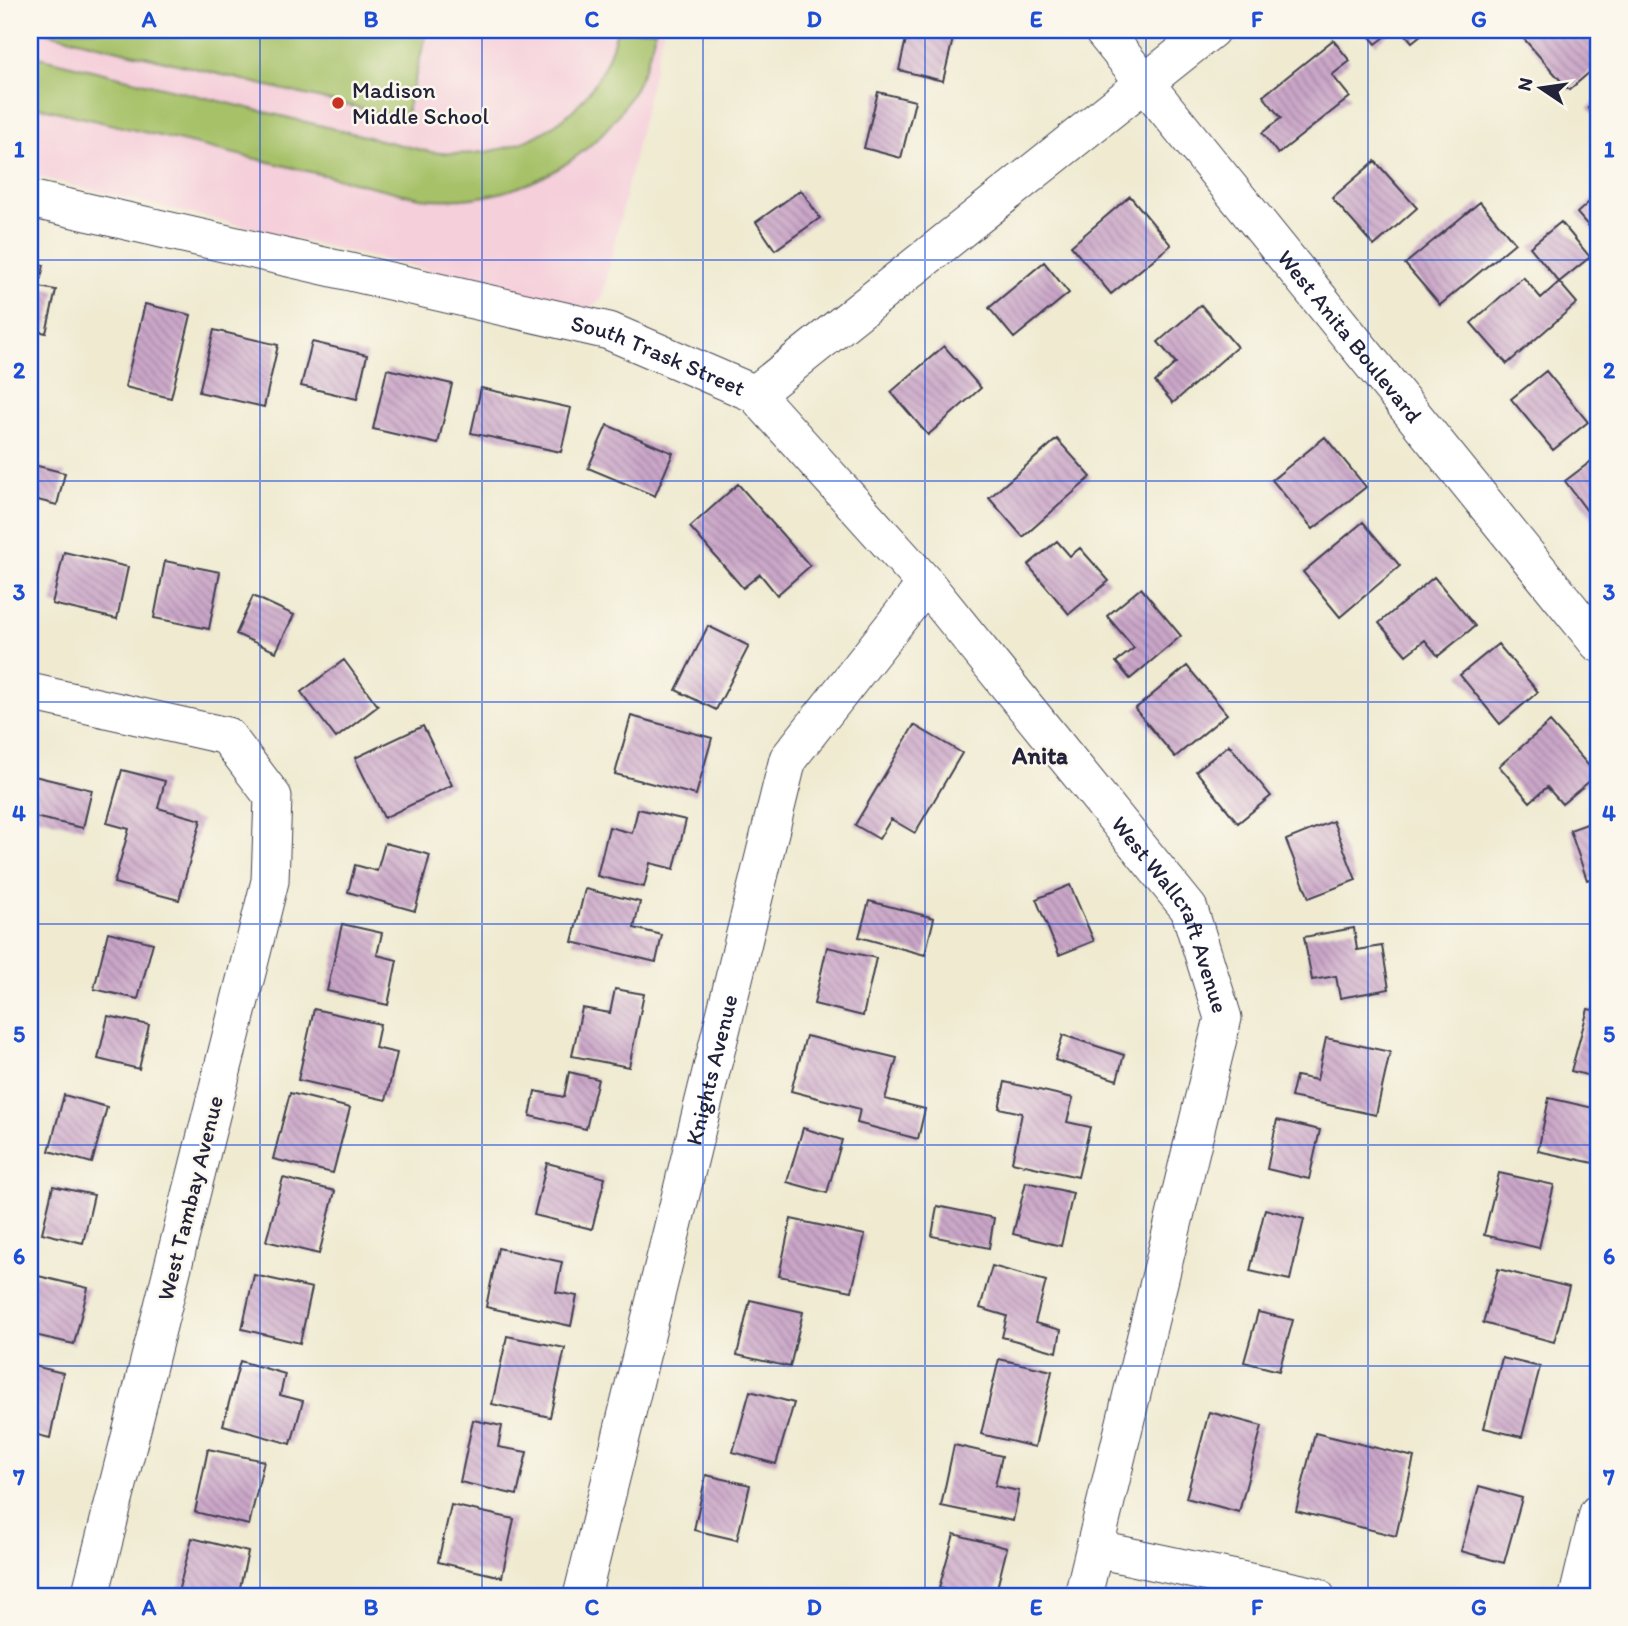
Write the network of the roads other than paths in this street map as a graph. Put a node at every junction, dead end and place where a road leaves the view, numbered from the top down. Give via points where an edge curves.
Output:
1 (1102, 30) edge
2 (1211, 30) edge
3 (1144, 83) junction
4 (30, 198) edge
5 (755, 394) junction
6 (926, 584) junction
7 (1598, 643) edge
8 (30, 692) edge
9 (1598, 1513) edge
10 (1095, 1549) junction
11 (90, 1596) edge
12 (582, 1596) edge
13 (1083, 1596) edge
14 (1316, 1596) edge
15 (1578, 1596) edge

1 - 3 street, West Anita Boulevard
2 - 3 street, South Trask Street
3 - 5 street, South Trask Street
3 - 7 street, West Anita Boulevard
4 - 5 street, South Trask Street via 609,331
5 - 6 street, West Wallcraft Avenue
6 - 10 street, West Wallcraft Avenue via 1189,909 1223,1018
6 - 12 street, Knights Avenue via 788,760
8 - 11 street, West Tambay Avenue via 227,736 273,797 270,881
9 - 15 street
10 - 13 street, West Wallcraft Avenue
10 - 14 street

